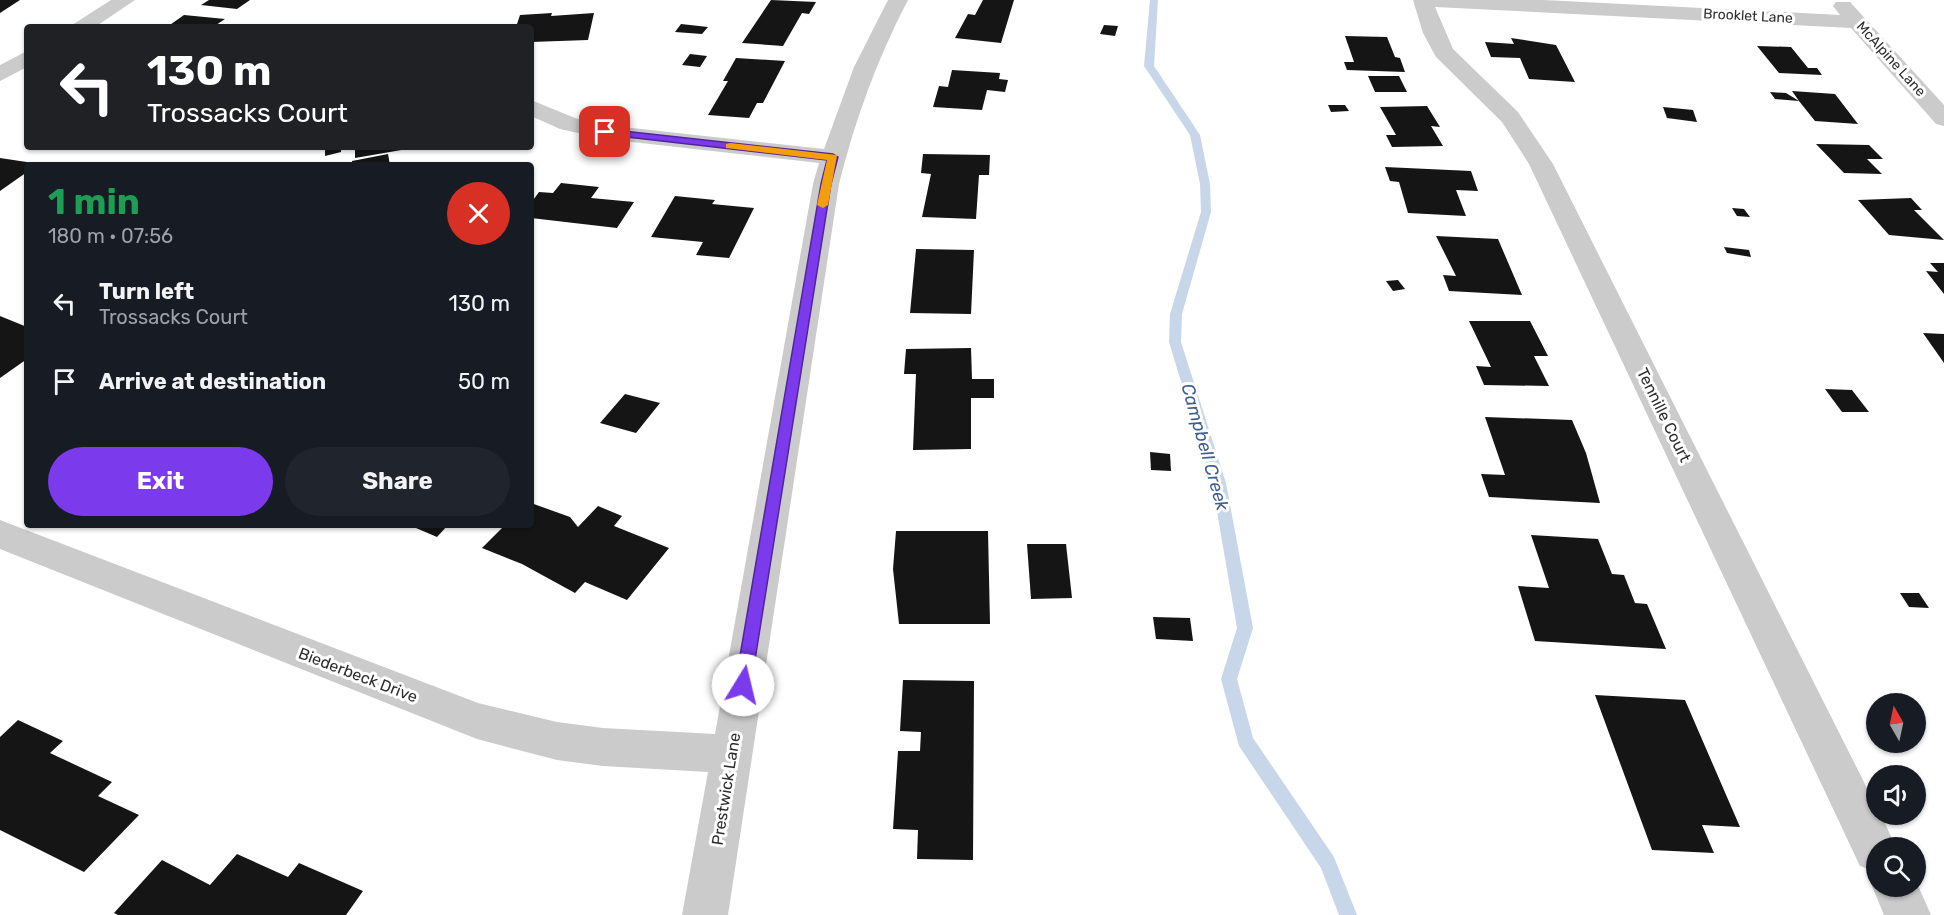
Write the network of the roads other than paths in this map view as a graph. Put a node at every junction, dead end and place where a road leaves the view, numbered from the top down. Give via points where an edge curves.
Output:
1 (125, 0) edge
2 (898, 0) edge
3 (1423, 0) edge
4 (1838, 0) edge
5 (1857, 22) junction
6 (85, 24) edge
7 (24, 60) edge
8 (0, 74) edge
9 (534, 108) edge
10 (1944, 119) edge
11 (833, 157) junction
12 (0, 534) edge
13 (731, 754) junction
14 (1870, 837) edge
15 (1899, 897) edge
16 (705, 915) edge
17 (1908, 915) edge

1 - 6 street
2 - 11 street, Prestwick Lane via 860,77
3 - 5 street, Brooklet Lane
3 - 14 street, Tennille Court via 1445,54 1504,111 1541,164
4 - 5 street, McAlpine Lane
5 - 10 street, McAlpine Lane
7 - 8 street
9 - 11 street via 568,124 605,132
11 - 13 street, Prestwick Lane
12 - 13 street, Biederbeck Drive via 477,721 556,741
13 - 16 street, Prestwick Lane
15 - 17 street

